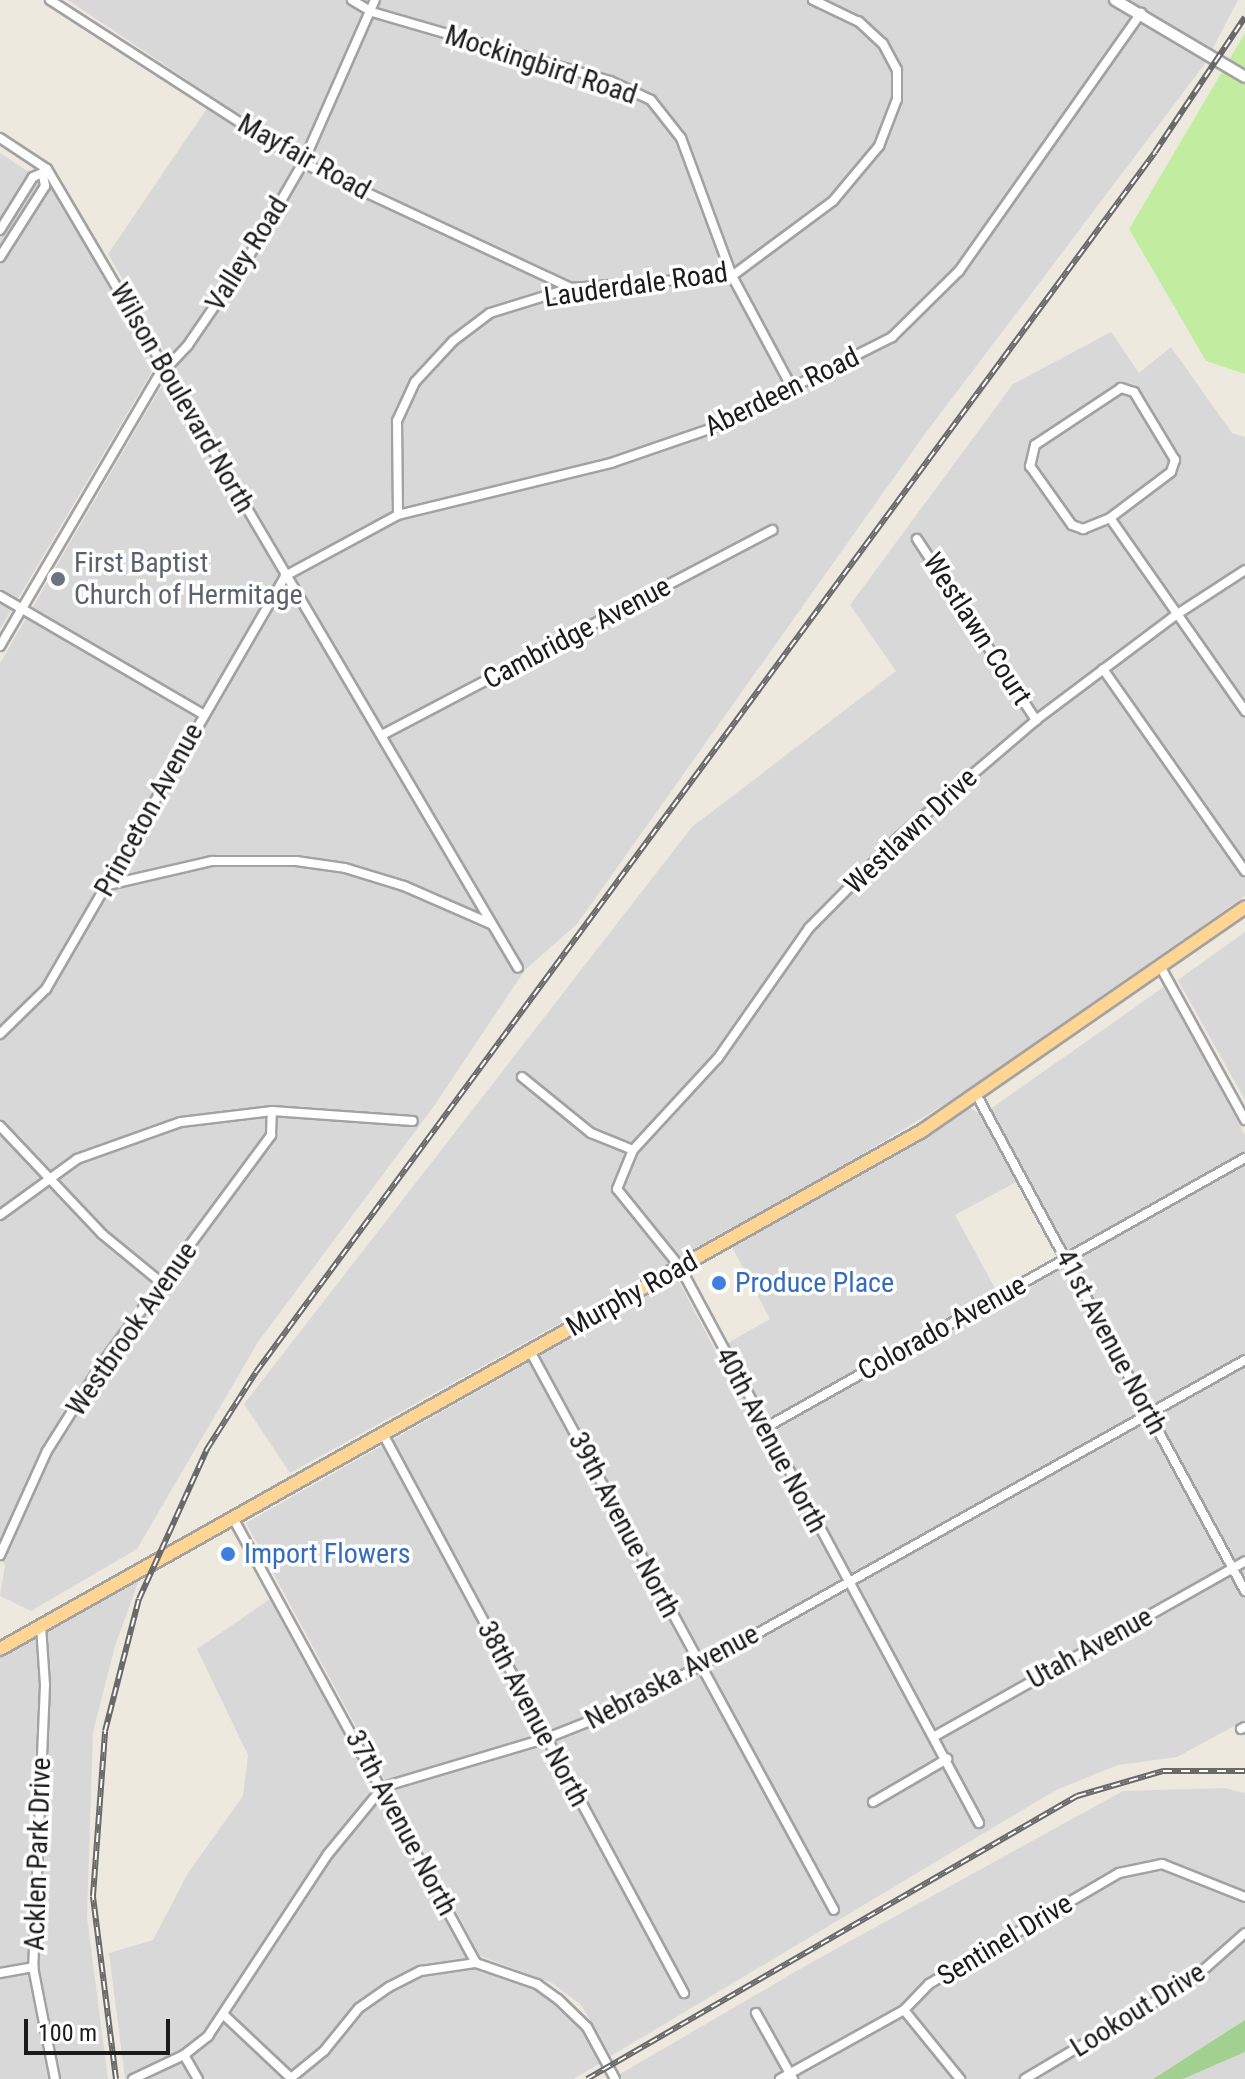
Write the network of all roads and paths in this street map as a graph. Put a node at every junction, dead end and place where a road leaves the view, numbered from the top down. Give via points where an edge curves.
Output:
1 (50, 0) edge
2 (352, 0) edge
3 (375, 0) edge
4 (813, 0) edge
5 (1115, 0) edge
6 (372, 12) junction
7 (1141, 13) junction
8 (1245, 77) edge
9 (0, 138) edge
10 (303, 163) junction
11 (45, 172) junction
12 (0, 230) edge
13 (0, 257) edge
14 (732, 276) junction
15 (571, 288) junction
16 (164, 367) junction
17 (793, 390) junction
18 (398, 515) junction
19 (1110, 518) junction
20 (772, 530) dead end
21 (917, 539) dead end
22 (1245, 570) edge
23 (285, 576) junction
24 (0, 596) edge
25 (22, 609) junction
26 (1176, 615) junction
27 (0, 646) edge
28 (1103, 669) junction
29 (1245, 711) edge
30 (203, 714) junction
31 (1036, 720) junction
32 (382, 735) junction
33 (1245, 871) edge
34 (108, 885) junction
35 (1245, 907) edge
36 (492, 925) junction
37 (1160, 966) junction
38 (518, 968) dead end
39 (0, 1034) edge
40 (522, 1077) dead end
41 (976, 1094) junction
42 (272, 1111) junction
43 (1245, 1120) edge
44 (413, 1121) dead end
45 (0, 1126) edge
46 (633, 1150) junction
47 (1245, 1158) edge
48 (46, 1178) junction
49 (0, 1215) edge
50 (1066, 1258) junction
51 (680, 1267) junction
52 (163, 1284) junction
53 (530, 1351) junction
54 (1245, 1360) edge
55 (1150, 1413) junction
56 (765, 1428) junction
57 (383, 1434) junction
58 (233, 1518) junction
59 (0, 1555) edge
60 (1245, 1561) edge
61 (1233, 1568) junction
62 (848, 1584) junction
63 (1245, 1591) edge
64 (41, 1626) junction
65 (0, 1649) edge
66 (700, 1666) junction
67 (935, 1736) junction
68 (547, 1738) junction
69 (947, 1759) junction
70 (383, 1787) junction
71 (873, 1802) dead end
72 (979, 1823) dead end
73 (1245, 1897) edge
74 (834, 1910) dead end
75 (1245, 1933) edge
76 (476, 1963) junction
77 (33, 1967) junction
78 (0, 1973) edge
79 (684, 1993) dead end
80 (904, 2010) junction
81 (756, 2013) dead end
82 (224, 2015) junction
83 (184, 2055) junction
84 (792, 2077) edge
85 (292, 2078) edge
86 (55, 2079) edge
87 (133, 2079) edge
88 (198, 2079) edge
89 (615, 2079) edge
90 (780, 2079) edge
91 (960, 2079) edge
92 (1025, 2079) edge

1 - 10 street, Mayfair Road
2 - 6 street, Mockingbird Road
3 - 6 street, Valley Road
4 - 14 street, Lauderdale Road via 859,22 883,44 897,70 897,99 879,146 833,201
5 - 7 street
6 - 10 street, Valley Road
6 - 14 street, Mockingbird Road via 610,81 651,100 681,138
7 - 8 street
7 - 17 street, Aberdeen Road via 959,271 924,310 892,337
9 - 11 street, Wilson Boulevard North
10 - 15 street, Mayfair Road
10 - 16 street, Valley Road via 241,269 188,345
11 - 12 street via 33,177
11 - 13 street via 45,186
11 - 16 street, Wilson Boulevard North
14 - 15 street, Lauderdale Road
14 - 17 street, Mockingbird Road
15 - 18 street, Lauderdale Road via 490,313 453,341 415,382 397,421
16 - 23 street, Wilson Boulevard North
16 - 25 street, Valley Road
17 - 18 street, Aberdeen Road via 710,429 611,463
18 - 23 street, Aberdeen Road
19 - 19 street via 1171,472 1175,460 1134,392 1121,388 1035,445 1029,455 1030,466 1072,525 1083,529
19 - 26 street
20 - 32 street, Cambridge Avenue
21 - 31 street, Westlawn Court
22 - 26 street, Westlawn Drive
23 - 30 street, Princeton Avenue
23 - 32 street, Wilson Boulevard North
24 - 25 street
25 - 27 street, Valley Road
25 - 30 street
26 - 28 street, Westlawn Drive
26 - 29 street
28 - 31 street, Westlawn Drive
28 - 33 street
30 - 34 street, Princeton Avenue
31 - 46 street, Westlawn Drive via 951,789 809,928 718,1058
32 - 36 street, Wilson Boulevard North
34 - 36 street via 212,861 296,861 345,868 404,886
34 - 39 street, Princeton Avenue via 46,989
35 - 37 main road, Murphy Road
36 - 38 street, Wilson Boulevard North
37 - 41 main road, Murphy Road
37 - 43 street
40 - 46 street via 591,1133
41 - 50 street, 41st Avenue North
41 - 51 main road, Murphy Road via 922,1131
42 - 44 street
42 - 48 street via 181,1122 130,1137
42 - 52 street, Westbrook Avenue via 271,1135
45 - 48 street
46 - 51 street, 40th Avenue North via 617,1189
47 - 50 street, Colorado Avenue
48 - 49 street
48 - 52 street
50 - 55 street, 41st Avenue North
50 - 56 street, Colorado Avenue
51 - 53 main road, Murphy Road
51 - 56 street, 40th Avenue North
52 - 59 street, Westbrook Avenue via 104,1361 47,1451
53 - 57 main road, Murphy Road
53 - 66 street, 39th Avenue North
54 - 55 street, Nebraska Avenue
55 - 61 street, 41st Avenue North
55 - 62 street, Nebraska Avenue
56 - 62 street, 40th Avenue North
57 - 58 main road, Murphy Road
57 - 68 street, 38th Avenue North
58 - 64 main road, Murphy Road
58 - 70 street, 37th Avenue North
60 - 61 street, Utah Avenue
61 - 63 street, 41st Avenue North
61 - 67 street, Utah Avenue
62 - 66 street, Nebraska Avenue
62 - 67 street, 40th Avenue North
64 - 65 main road, Murphy Road
64 - 77 street, Acklen Park Drive via 45,1685
66 - 68 street, Nebraska Avenue via 628,1706
66 - 74 street, 39th Avenue North
67 - 69 street, 40th Avenue North
68 - 70 street, Nebraska Avenue
68 - 79 street, 38th Avenue North
69 - 71 street
69 - 72 street
70 - 76 street, 37th Avenue North
70 - 82 street via 328,1854
73 - 80 street, Sentinel Drive via 1162,1864 1119,1873 929,1984
75 - 92 street, Lookout Drive via 1201,1973
76 - 85 street via 421,1971 389,1987 359,2008 324,2051
76 - 89 street via 537,1984 558,1999 587,2027
77 - 78 street
77 - 86 street, Acklen Park Drive
80 - 84 street, Sentinel Drive
80 - 91 street
81 - 84 street
82 - 83 street
82 - 85 street
83 - 87 street
83 - 88 street
84 - 90 street, Sentinel Drive

